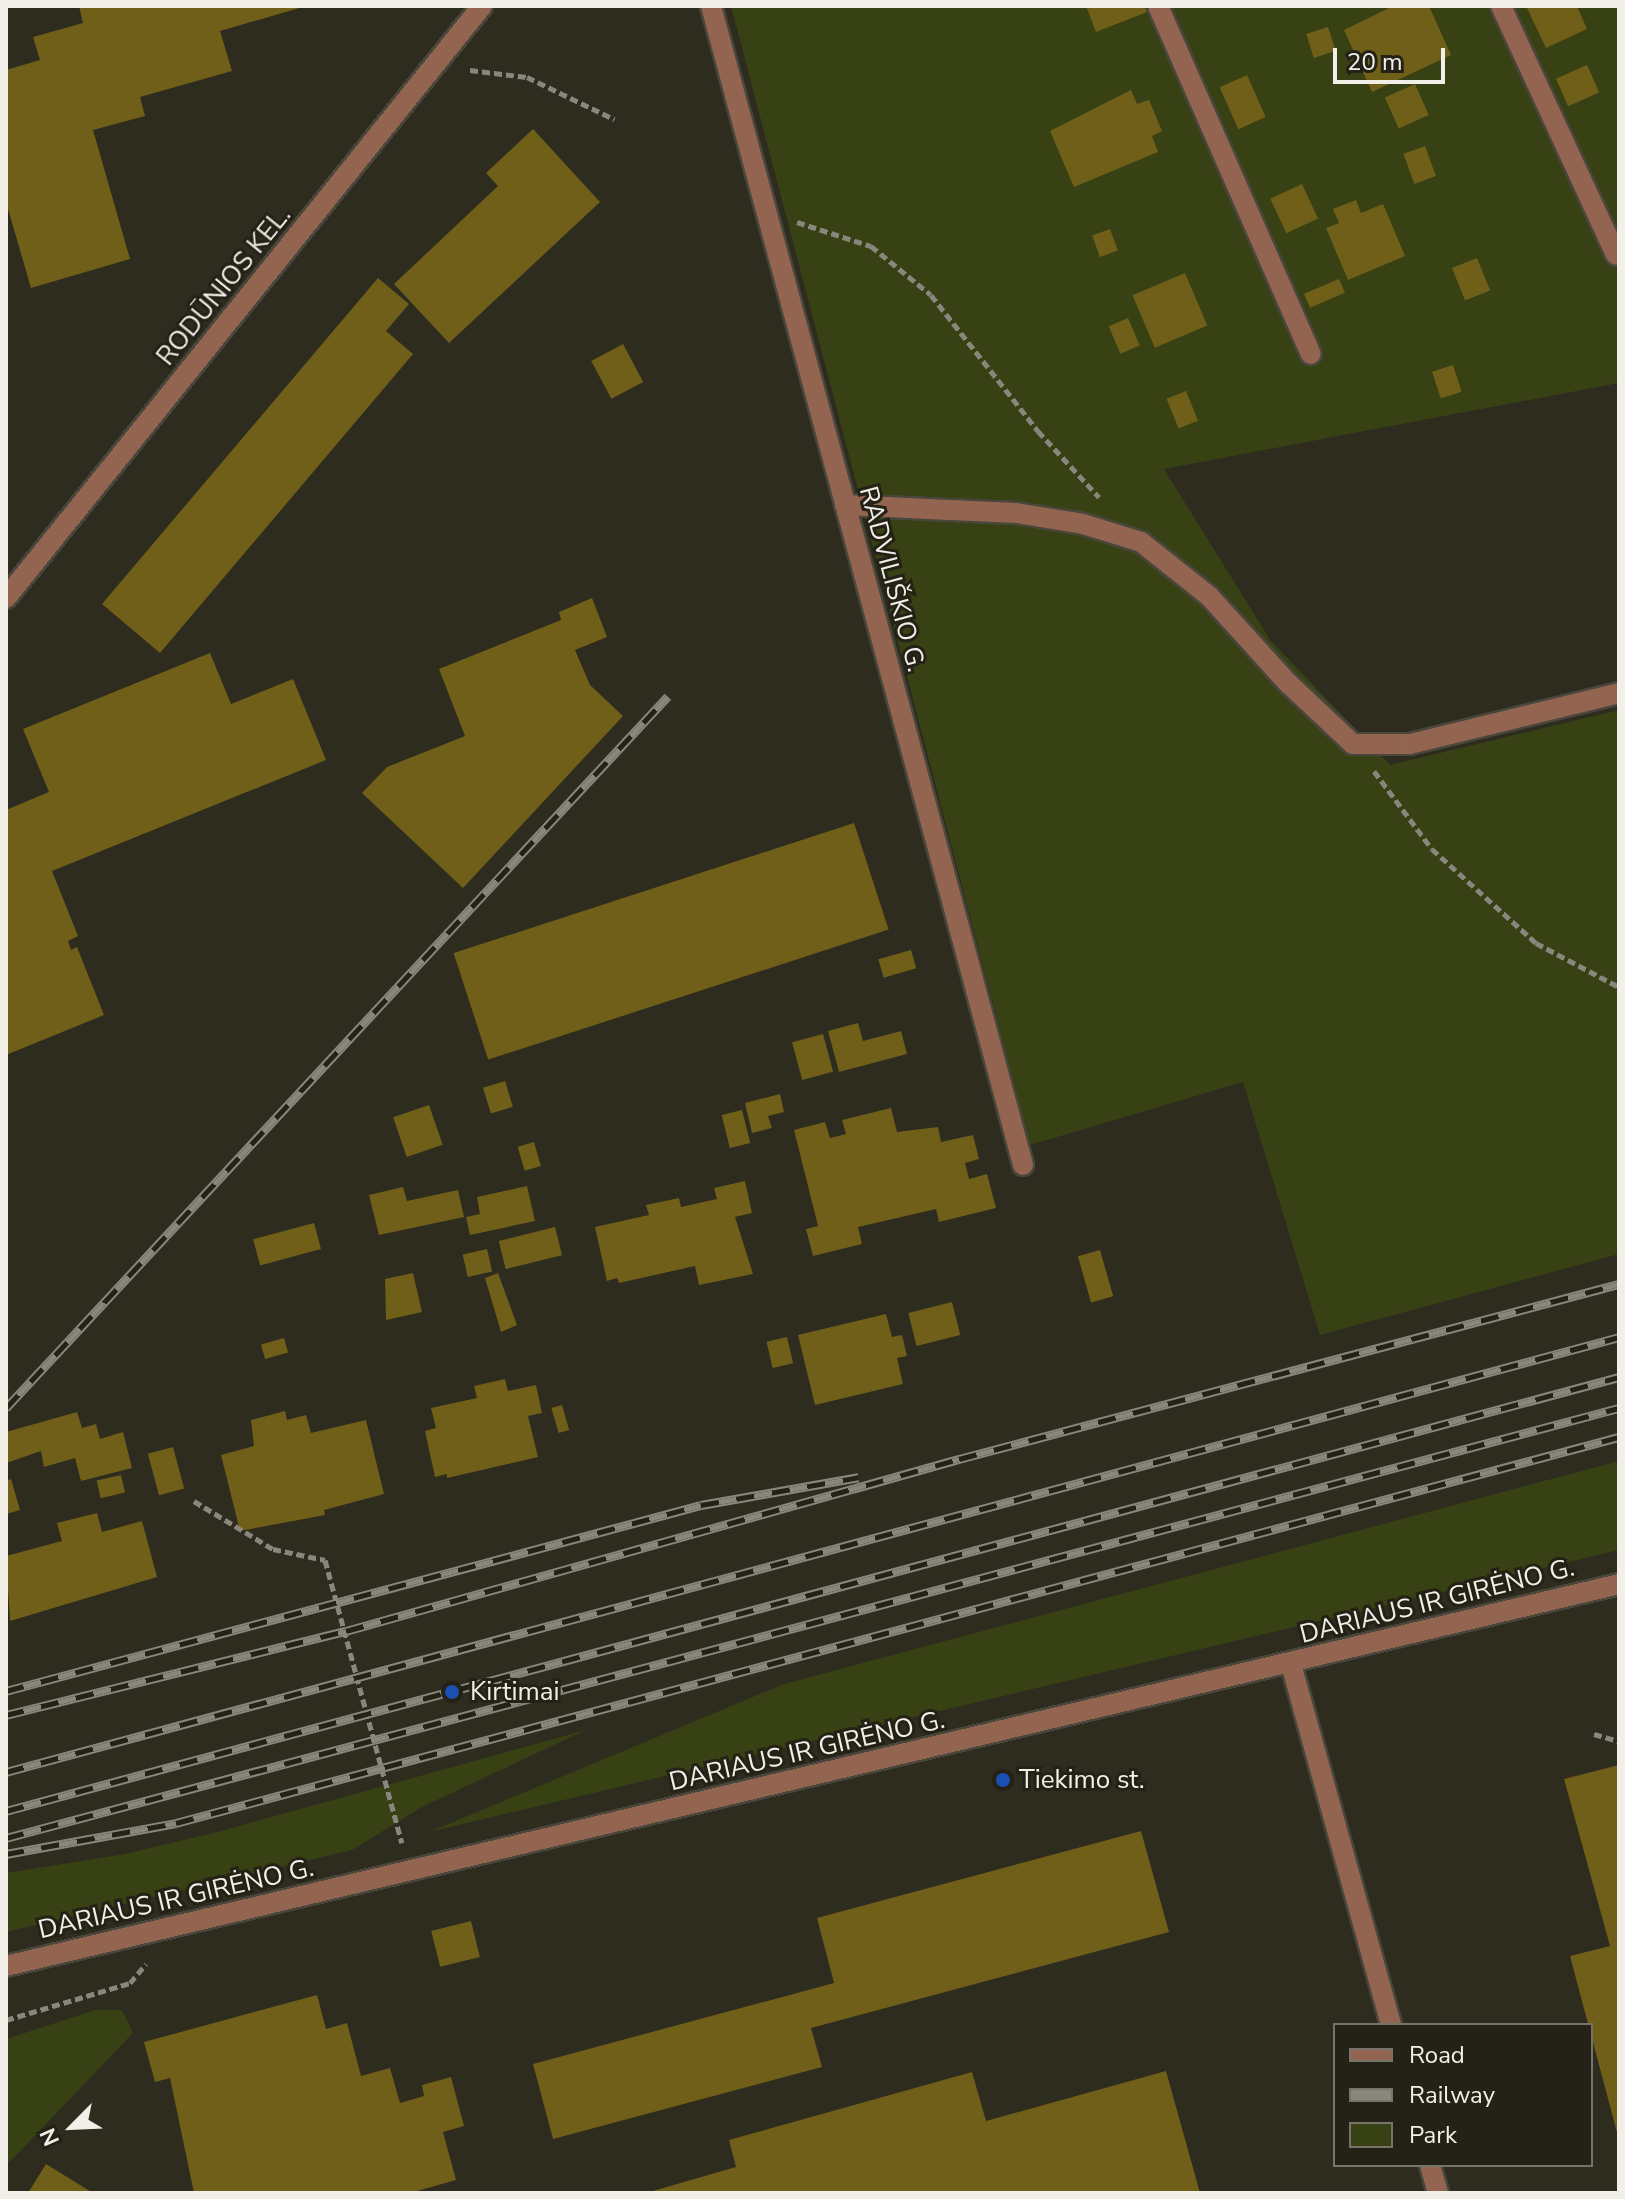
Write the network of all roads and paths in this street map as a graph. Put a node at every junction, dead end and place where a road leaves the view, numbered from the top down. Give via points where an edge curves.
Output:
1 (482, 6) edge
2 (711, 6) edge
3 (1158, 6) edge
4 (1501, 6) edge
5 (470, 70) dead end
6 (614, 119) dead end
7 (766, 209) junction
8 (1616, 255) dead end
9 (1311, 354) dead end
10 (845, 505) junction
11 (1141, 542) junction
12 (6, 598) edge
13 (1619, 693) edge
14 (1353, 744) junction
15 (1619, 987) edge
16 (1023, 1165) dead end
17 (194, 1501) dead end
18 (1619, 1584) edge
19 (1291, 1664) junction
20 (1594, 1734) dead end
21 (1619, 1741) edge
22 (409, 1871) junction
23 (181, 1924) junction
24 (6, 1966) edge
25 (6, 2020) edge
26 (1390, 2023) edge
27 (1431, 2167) edge
28 (1438, 2193) edge

1 - 12 street, RODŪNIOS KEL.
2 - 7 street, RADVILIŠKIO G.
3 - 9 street
4 - 8 street
5 - 6 path via 527,77
7 - 10 street, RADVILIŠKIO G.
7 - 11 path via 871,246 931,295 1038,431
10 - 11 street via 1016,513 1083,524
10 - 16 street, RADVILIŠKIO G.
11 - 14 street via 1209,596 1288,683
13 - 14 street via 1410,744
14 - 15 path via 1432,849 1536,943
17 - 22 path via 273,1549 325,1560
18 - 19 street, DARIAUS IR GIRĖNO G.
19 - 22 street, DARIAUS IR GIRĖNO G.
19 - 26 street
20 - 21 path
22 - 23 street, DARIAUS IR GIRĖNO G.
23 - 24 street, DARIAUS IR GIRĖNO G.
23 - 25 path via 130,1983
27 - 28 street

